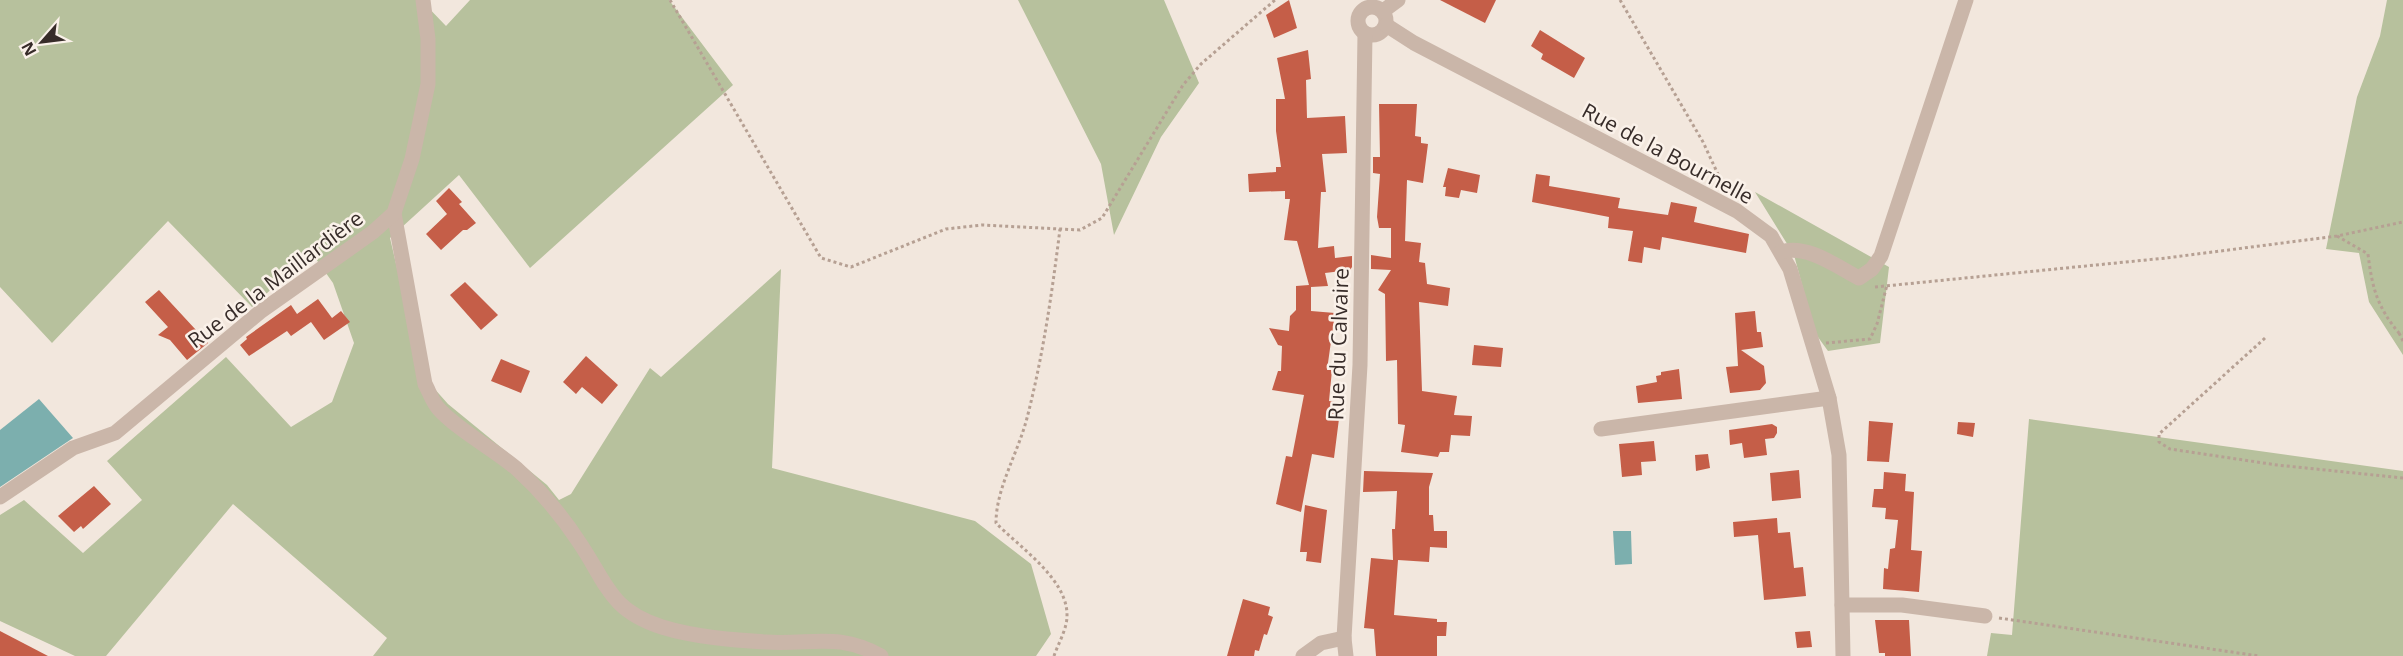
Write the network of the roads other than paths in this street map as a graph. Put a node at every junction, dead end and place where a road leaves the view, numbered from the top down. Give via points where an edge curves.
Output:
1 (423, 0) edge
2 (1398, 0) edge
3 (1966, 0) edge
4 (1356, 5) edge
5 (1384, 18) junction
6 (1365, 34) junction
7 (394, 213) junction
8 (1781, 252) junction
9 (1829, 398) junction
10 (1601, 429) dead end
11 (0, 498) edge
12 (1842, 605) junction
13 (1985, 616) road end
14 (1344, 638) junction
15 (881, 656) edge
16 (1303, 656) edge
17 (1346, 656) edge
18 (1843, 656) edge

1 - 7 street, Rue de la Maillardière via 428,84 412,159
2 - 5 street
3 - 8 street via 1881,256 1872,269 1859,278 1810,253 1789,249
4 - 5 street via 1374,7
4 - 6 street, Rue du Calvaire via 1358,23
5 - 6 street via 1377,35
5 - 8 street, Rue de la Bournelle via 1414,43 1733,208 1770,236
6 - 14 street, Rue du Calvaire via 1360,365
7 - 11 street, Rue de la Maillardière via 260,312 115,433 73,448
7 - 15 street via 424,384 433,400 518,470 555,509 614,600 629,612 662,627 767,642 817,639 861,645
8 - 9 street, Rue de la Bournelle via 1790,269
9 - 10 street
9 - 12 street, Rue de la Bournelle via 1839,455
12 - 13 street via 1902,605
12 - 18 street, Rue de la Bournelle
14 - 16 street via 1321,643
14 - 17 street, Rue du Calvaire

